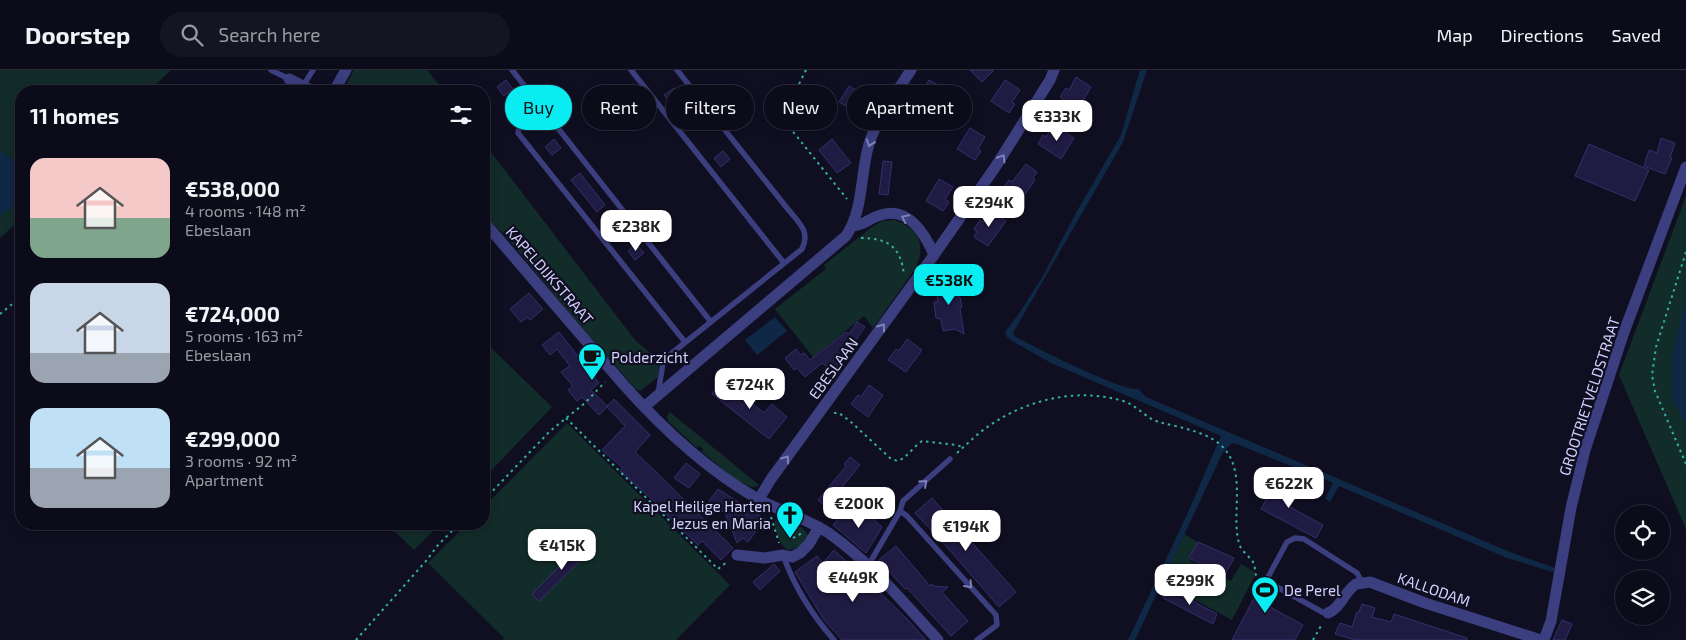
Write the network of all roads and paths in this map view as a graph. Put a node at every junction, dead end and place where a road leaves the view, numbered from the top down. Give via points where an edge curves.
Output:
1 (271, 70) edge
2 (314, 70) edge
3 (346, 70) edge
4 (512, 70) edge
5 (631, 70) edge
6 (677, 70) edge
7 (806, 70) edge
8 (910, 70) edge
9 (1054, 70) edge
10 (289, 79) joint
11 (300, 85) edge
12 (309, 85) edge
13 (337, 85) edge
14 (524, 85) edge
15 (519, 130) edge
16 (560, 130) edge
17 (1686, 167) edge
18 (857, 212) junction
19 (490, 229) edge
20 (849, 231) junction
21 (1686, 252) edge
22 (934, 255) junction
23 (784, 263) junction
24 (906, 294) junction
25 (15, 302) edge
26 (0, 314) edge
27 (711, 322) junction
28 (685, 342) junction
29 (613, 373) junction
30 (658, 396) junction
31 (644, 407) junction
32 (822, 409) junction
33 (566, 418) junction
34 (963, 447) junction
35 (950, 459) joint
36 (1686, 464) edge
37 (490, 494) edge
38 (759, 499) junction
39 (770, 504) junction
40 (900, 510) junction
41 (819, 527) junction
42 (454, 530) edge
43 (737, 555) joint
44 (783, 555) junction
45 (868, 566) junction
46 (1266, 581) junction
47 (1362, 582) junction
48 (1328, 613) junction
49 (356, 640) edge
50 (834, 640) edge
51 (938, 640) edge
52 (977, 640) edge
53 (1313, 640) edge
54 (1543, 640) edge

1 - 10 lane
2 - 12 lane
3 - 13 street
4 - 14 lane
5 - 23 lane
6 - 23 lane via 804,232 806,240 802,249
7 - 18 path via 782,118
8 -> 18 street via 870,141
22 -> 9 street, EBESLAAN via 996,166
10 - 11 street
15 - 28 lane
16 - 27 lane
17 - 54 street, GROOTRIETVELDSTRAAT via 1624,332 1585,450 1551,620
18 - 20 street
19 - 29 street, KAPELDIJKSTRAAT
22 -> 20 street via 922,231 908,218 896,214 882,214
20 - 24 path via 890,244 902,263
20 - 30 street
21 - 36 path via 1656,347 1652,375 1655,391
22 - 24 street, EBESLAAN
23 - 27 lane
32 -> 24 street, EBESLAAN
25 - 26 path
27 - 28 lane
28 - 30 lane via 663,363
29 - 31 street, KAPELDIJKSTRAAT
29 - 33 path
30 - 31 street
31 - 38 street, KAPELDIJKSTRAAT via 729,481
32 - 34 path via 839,413 897,461 922,441
38 -> 32 street, EBESLAAN
33 - 37 path
33 - 43 path via 718,569
34 - 35 path
34 - 46 path via 1009,414 1039,401 1086,395 1125,402 1150,419 1199,433 1226,450 1232,459 1240,545 1254,564 1256,575
40 -> 35 lane via 904,501
38 - 39 street, KAPELDIJKSTRAAT
39 - 41 street, KAPELDIJKSTRAAT
39 - 44 path via 771,522
40 - 45 lane
40 -> 52 lane via 996,615 996,624
41 - 44 street via 800,553 792,557
41 - 45 street, KAPELDIJKSTRAAT
42 - 49 path
43 - 44 street via 765,558
44 - 50 lane via 790,576
45 - 51 street, KAPELDIJKSTRAAT
46 - 47 lane via 1287,542 1295,538 1304,539 1357,573
46 - 48 lane
47 - 48 street via 1350,588 1337,608
47 - 54 street, KALLODAM
48 - 53 path

